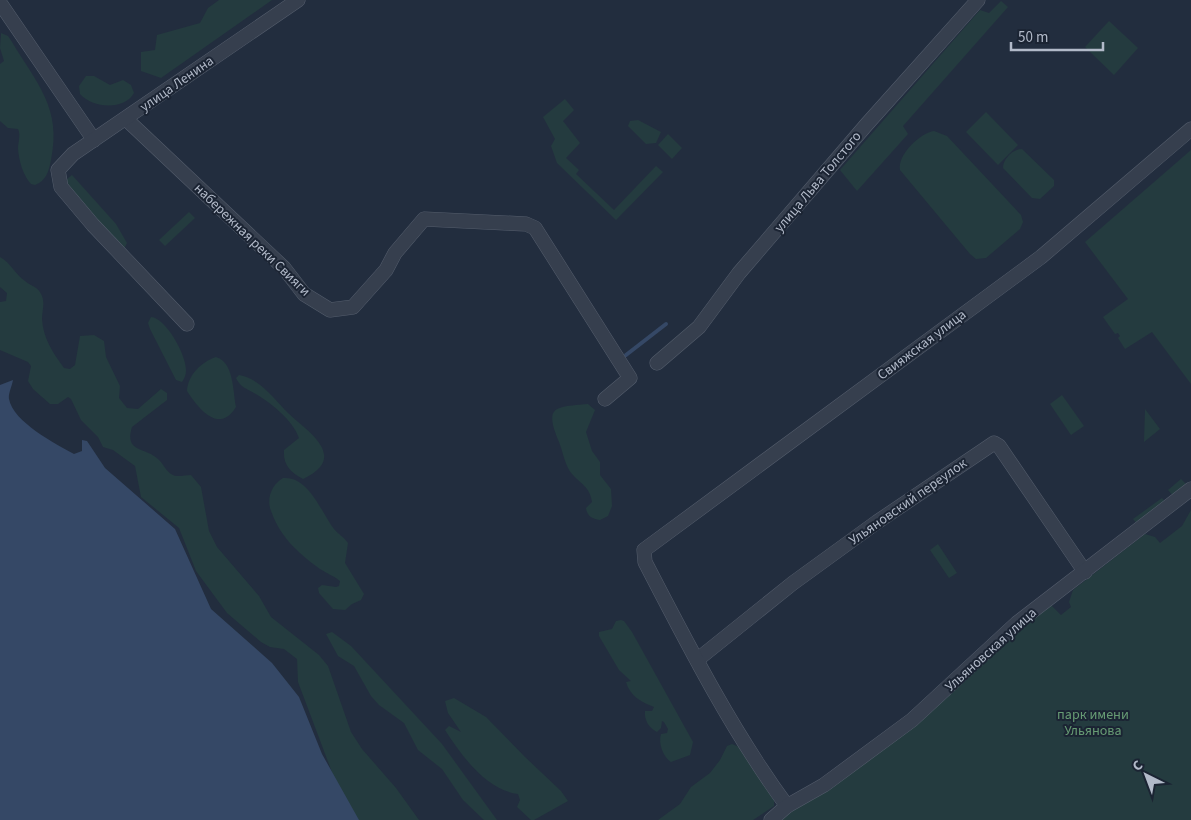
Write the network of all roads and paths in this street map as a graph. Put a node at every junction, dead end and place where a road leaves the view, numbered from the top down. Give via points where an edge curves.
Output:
1 (298, 0) edge
2 (978, 0) edge
3 (0, 3) edge
4 (126, 119) junction
5 (1191, 129) edge
6 (94, 140) junction
7 (187, 324) dead end
8 (657, 363) dead end
9 (605, 399) dead end
10 (1191, 489) edge
11 (1085, 572) junction
12 (697, 660) junction
13 (787, 806) junction
14 (770, 820) edge

1 - 4 street, улица Ленина
2 - 8 street, улица Льва Толстого via 739,273 699,327
3 - 6 street
4 - 6 street, улица Ленина
4 - 9 street, набережная реки Свияги via 284,268 304,294 330,310 353,307 386,270 395,253 424,218 526,224 535,228 630,378
5 - 12 street, Свияжская улица via 1056,246 644,550 645,562
6 - 7 street, улица Ленина via 73,154 58,170 61,187
10 - 11 street, Ульяновская улица
11 - 12 street, Ульяновский переулок via 994,443 793,583
11 - 13 street, Ульяновская улица via 1017,623 912,720 824,785
12 - 13 street
13 - 14 street, Ульяновская улица

